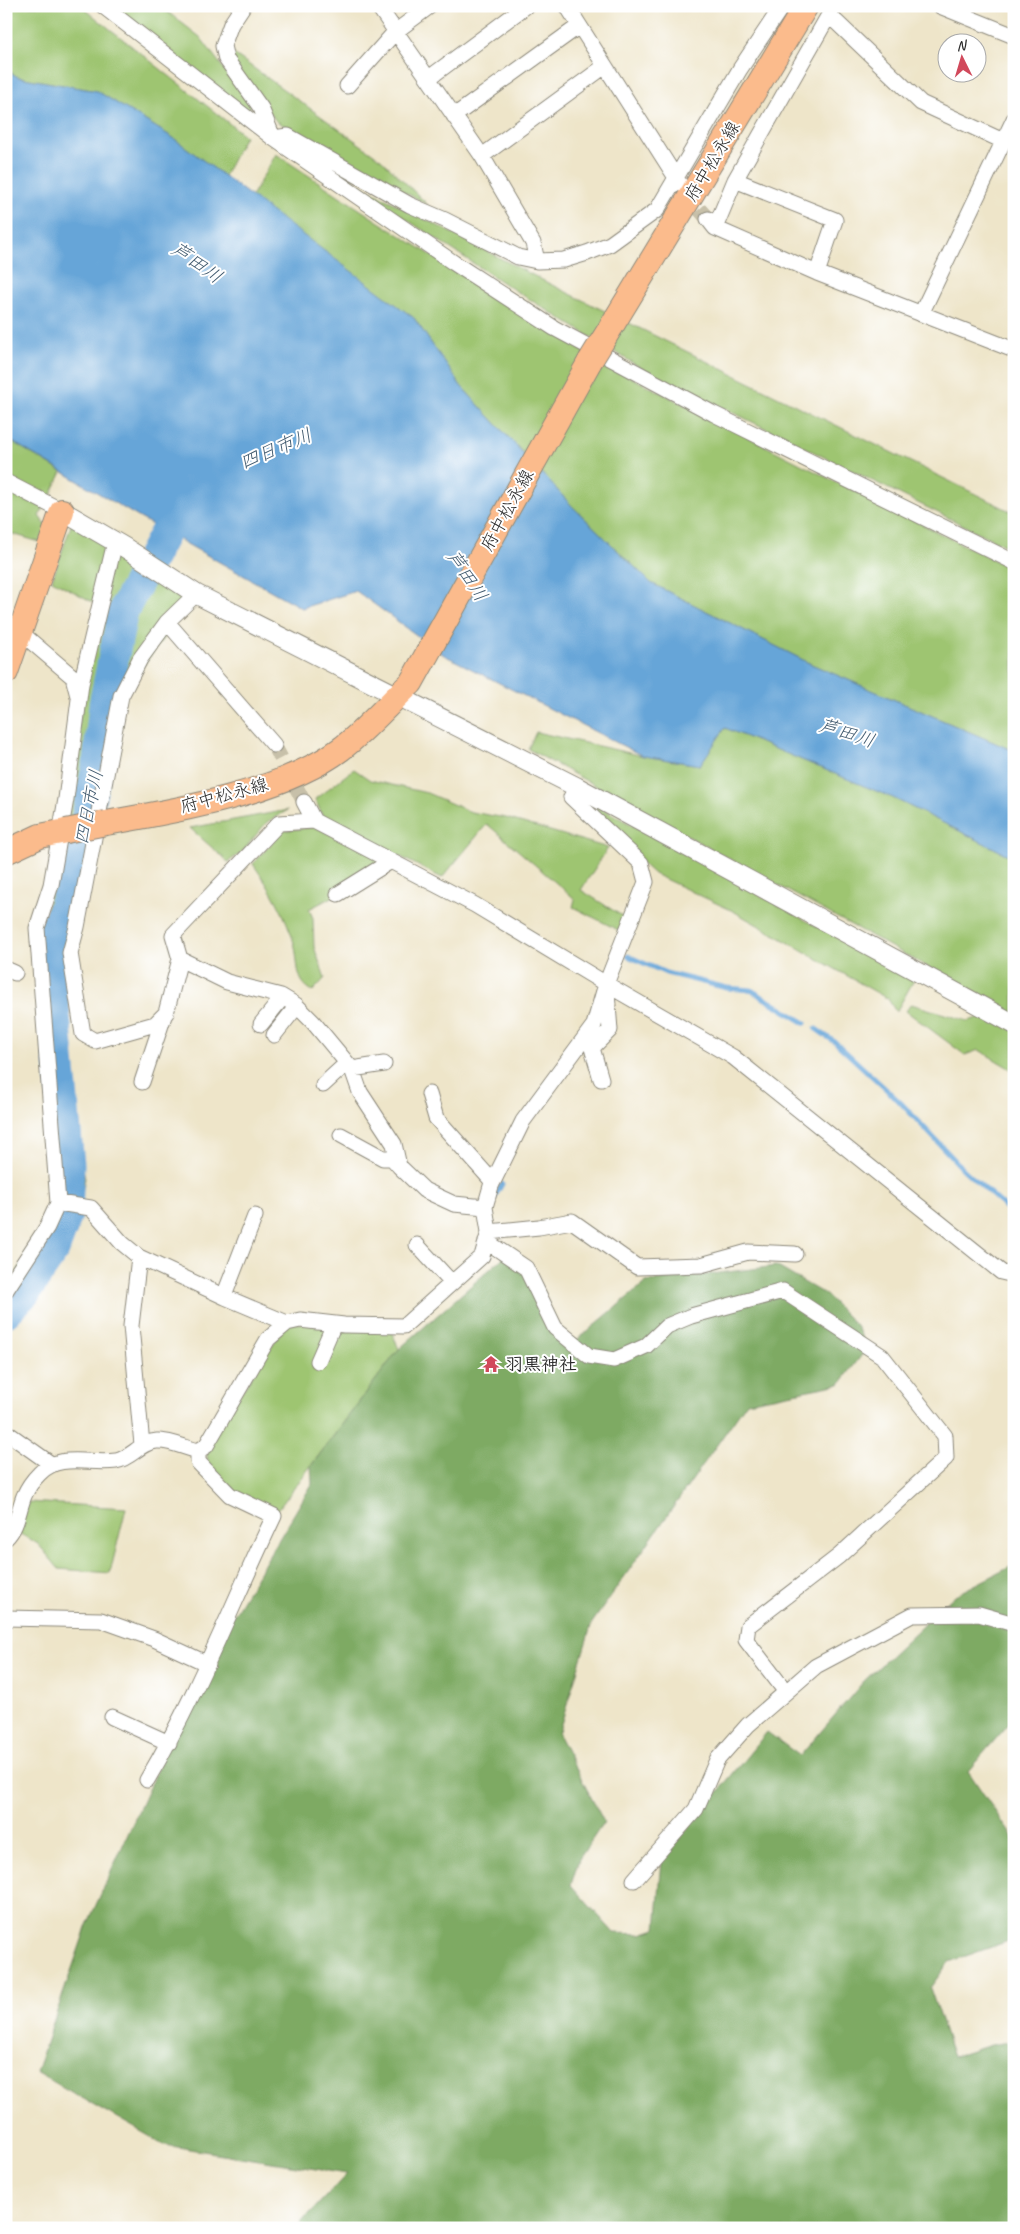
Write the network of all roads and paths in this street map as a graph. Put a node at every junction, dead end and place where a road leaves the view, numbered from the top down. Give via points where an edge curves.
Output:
1 (103, 6) edge
2 (243, 6) edge
3 (378, 6) edge
4 (430, 6) edge
5 (526, 6) edge
6 (567, 6) edge
7 (782, 6) edge
8 (806, 6) edge
9 (940, 6) edge
10 (832, 11) edge
11 (579, 26) junction
12 (395, 32) junction
13 (1014, 36) edge
14 (605, 66) junction
15 (429, 78) junction
16 (348, 86) dead end
17 (454, 116) junction
18 (1014, 119) edge
19 (273, 138) junction
20 (1002, 141) junction
21 (482, 156) junction
22 (735, 180) junction
23 (680, 185) junction
24 (537, 261) junction
25 (817, 273) junction
26 (921, 314) junction
27 (1014, 350) edge
28 (6, 482) edge
29 (62, 511) junction
30 (120, 544) junction
31 (1014, 562) edge
32 (196, 594) junction
33 (167, 622) junction
34 (20, 632) junction
35 (6, 672) edge
36 (404, 689) junction
37 (79, 701) junction
38 (274, 745) tunnel mouth
39 (577, 787) junction
40 (304, 802) tunnel mouth
41 (314, 821) junction
42 (63, 831) junction
43 (6, 852) edge
44 (392, 861) junction
45 (338, 894) dead end
46 (180, 959) junction
47 (606, 984) junction
48 (283, 997) junction
49 (297, 1006) junction
50 (166, 1012) junction
51 (261, 1024) dead end
52 (1014, 1024) edge
53 (274, 1035) dead end
54 (384, 1064) dead end
55 (350, 1066) junction
56 (601, 1079) dead end
57 (142, 1082) dead end
58 (323, 1085) dead end
59 (429, 1094) dead end
60 (341, 1135) dead end
61 (399, 1166) junction
62 (494, 1182) junction
63 (58, 1203) junction
64 (485, 1207) junction
65 (255, 1216) dead end
66 (488, 1236) junction
67 (417, 1245) dead end
68 (795, 1254) dead end
69 (139, 1257) junction
70 (1014, 1276) edge
71 (452, 1283) junction
72 (7, 1287) edge
73 (224, 1296) junction
74 (287, 1323) junction
75 (334, 1324) junction
76 (318, 1361) dead end
77 (6, 1432) edge
78 (142, 1445) junction
79 (198, 1451) junction
80 (51, 1464) junction
81 (6, 1538) edge
82 (6, 1618) edge
83 (1014, 1624) edge
84 (208, 1664) junction
85 (786, 1692) junction
86 (112, 1717) dead end
87 (169, 1743) junction
88 (147, 1780) dead end
89 (634, 1880) dead end

1 - 19 street
2 - 19 street via 231,24 223,46 226,59 261,108
3 - 12 street
4 - 12 street
5 - 15 street
6 - 11 street
7 - 23 street via 740,70
8 - 36 main road, 府中松永線, bridge via 587,366
9 - 13 street
10 - 20 street via 921,103
10 - 22 street
11 - 14 street
11 - 17 street
12 - 15 street
12 - 16 street
14 - 21 street
14 - 23 street
15 - 17 street
17 - 21 street
18 - 20 street
19 - 24 street via 288,136 410,206 518,257
19 - 31 street via 554,328 714,414
20 - 26 street
21 - 24 street via 534,243
22 - 25 street via 835,220
22 - 25 street via 711,223
23 - 24 street via 657,210 610,244 564,260
25 - 26 street
26 - 27 street
28 - 29 street
29 - 30 street
29 - 34 main road
30 - 32 street
30 - 37 street
32 - 33 street
32 - 36 street
33 - 38 street
33 - 50 street via 140,659 121,696 70,953 83,1034 95,1041 156,1024
34 - 35 main road
34 - 37 street via 73,677
36 - 39 street
36 - 42 main road, 府中松永線, bridge via 342,749 302,772 232,797
37 - 42 street
39 - 47 street via 571,797 641,863 646,882
39 - 52 street
40 - 41 street
41 - 44 street
41 - 46 street via 279,823 173,935
42 - 43 main road, 府中松永線 via 40,836
42 - 63 street via 37,928
44 - 45 street
44 - 47 street via 476,905
46 - 48 street via 227,982
46 - 50 street
47 - 56 street via 610,1030 592,1048
47 - 62 street via 594,1026 523,1121
47 - 70 street via 733,1057 1001,1272
48 - 49 street
48 - 51 street
49 - 53 street
49 - 55 street
50 - 57 street
54 - 55 street
55 - 58 street
55 - 61 street via 360,1092 394,1144
59 - 62 street via 445,1138
60 - 61 street via 383,1158 392,1158
61 - 64 street via 424,1190 440,1198 454,1204
62 - 64 street
63 - 69 street via 91,1208
63 - 72 street via 47,1227
64 - 66 street
65 - 73 street
66 - 68 street via 572,1220 637,1267 701,1265 748,1252
66 - 71 street via 482,1256
66 - 85 street via 526,1268 555,1328 589,1356 614,1360 646,1346 667,1326 691,1316 784,1291 882,1356 945,1436 946,1458 839,1556 748,1626 746,1640
67 - 71 street
69 - 73 street
69 - 78 street via 131,1326
71 - 75 street via 404,1326
73 - 74 street
74 - 75 street via 300,1320
74 - 79 street via 268,1339 206,1446
75 - 76 street
77 - 80 street
78 - 79 street via 165,1441
78 - 80 street via 117,1461
79 - 84 street via 198,1462 230,1495 274,1516
80 - 81 street via 24,1495 15,1527
82 - 84 street via 102,1620
83 - 85 street via 979,1614 912,1615 816,1666
84 - 87 street
85 - 89 street via 748,1725 717,1760 696,1808
86 - 87 street
87 - 88 street

